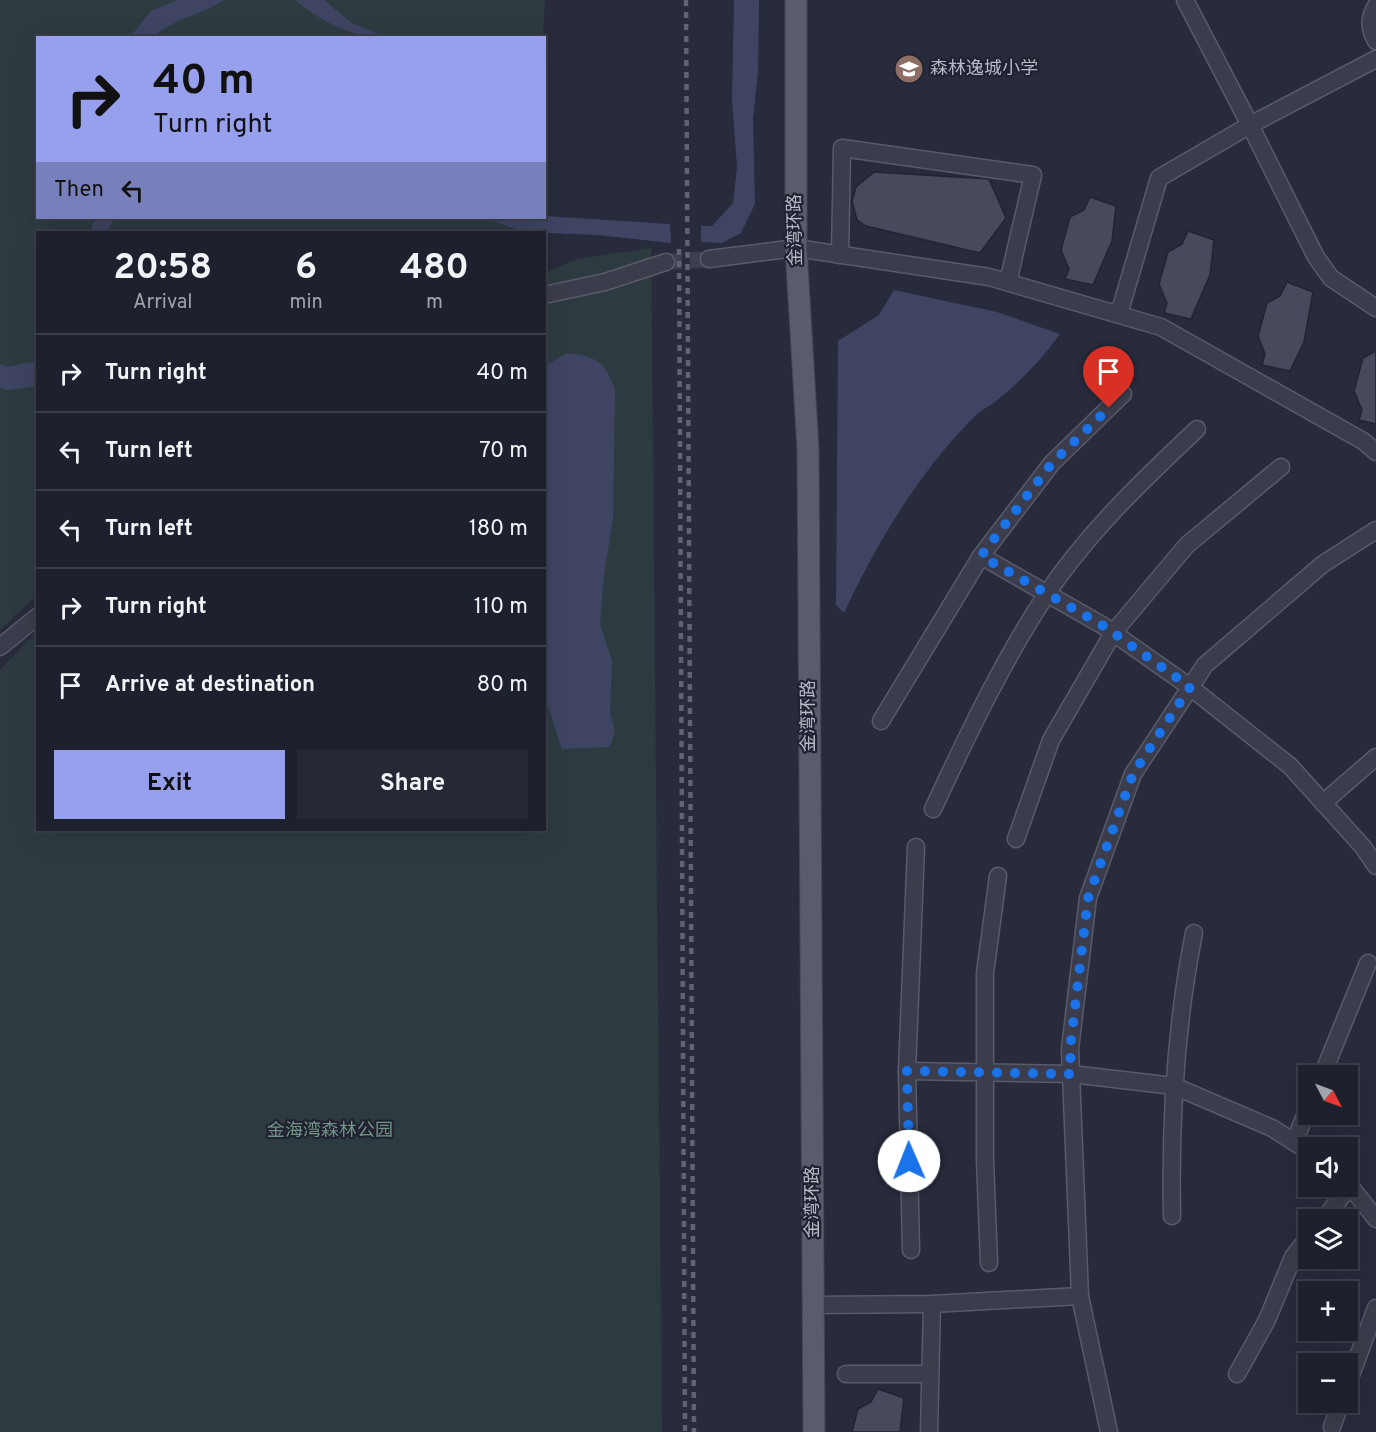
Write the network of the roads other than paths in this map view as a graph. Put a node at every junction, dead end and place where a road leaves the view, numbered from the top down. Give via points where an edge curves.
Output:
1 (796, 0) edge
2 (1185, 0) edge
3 (1376, 6) edge
4 (1376, 41) edge
5 (1376, 60) edge
6 (1250, 125) junction
7 (796, 248) junction
8 (840, 255) junction
9 (709, 258) tunnel mouth
10 (666, 262) tunnel mouth
11 (1008, 282) junction
12 (546, 295) edge
13 (1376, 308) edge
14 (1119, 314) junction
15 (1123, 394) dead end
16 (1197, 429) dead end
17 (1376, 452) edge
18 (1281, 467) dead end
19 (1376, 530) edge
20 (981, 556) junction
21 (1047, 594) junction
22 (36, 618) edge
23 (1113, 633) junction
24 (0, 647) edge
25 (1190, 687) junction
26 (881, 721) dead end
27 (1376, 757) edge
28 (1323, 803) junction
29 (933, 809) dead end
30 (1016, 839) dead end
31 (916, 847) dead end
32 (1376, 866) edge
33 (998, 876) dead end
34 (1194, 933) dead end
35 (1368, 963) dead end
36 (1326, 1065) edge
37 (907, 1071) junction
38 (984, 1073) junction
39 (1071, 1074) junction
40 (1173, 1086) junction
41 (1298, 1145) edge
42 (1358, 1196) edge
43 (1172, 1216) dead end
44 (1376, 1219) edge
45 (911, 1250) dead end
46 (1298, 1251) edge
47 (989, 1263) dead end
48 (1080, 1296) junction
49 (932, 1304) junction
50 (813, 1305) junction
51 (1376, 1308) edge
52 (1358, 1356) edge
53 (846, 1374) dead end
54 (930, 1374) junction
55 (1237, 1374) dead end
56 (1337, 1413) edge
57 (1332, 1427) dead end
58 (814, 1432) edge
59 (929, 1432) edge
60 (1109, 1432) edge

1 - 7 main road, 金湾环路
2 - 6 street
3 - 4 street via 1370,19
5 - 6 street
6 - 13 street via 1316,257 1331,278
6 - 14 street via 1159,178
7 - 8 street
7 - 9 street
7 - 50 main road, 金湾环路 via 808,449
8 - 11 street
8 - 11 street via 842,148 1033,175
10 - 12 street via 605,282
11 - 14 street
14 - 17 street via 1161,327
15 - 20 street via 1052,463
16 - 21 street via 1118,504
18 - 23 street via 1187,545
19 - 25 street via 1314,572 1205,665
20 - 21 street
20 - 26 street
21 - 23 street
21 - 29 street via 983,702
22 - 24 street
23 - 25 street
23 - 30 street via 1052,740
25 - 28 street via 1290,766
25 - 39 street via 1133,774 1088,898 1070,1049
27 - 28 street
28 - 32 street
31 - 37 street
33 - 38 street via 985,973
34 - 40 street via 1181,999
35 - 36 street
37 - 38 street
37 - 45 street
38 - 39 street
38 - 47 street
39 - 40 street
39 - 48 street
40 - 41 street via 1272,1128
40 - 43 street
42 - 44 street
46 - 55 street
48 - 49 street
48 - 60 street
49 - 50 street
49 - 54 street
50 - 58 main road, 金湾环路
51 - 52 street
53 - 54 street
54 - 59 street
56 - 57 street

